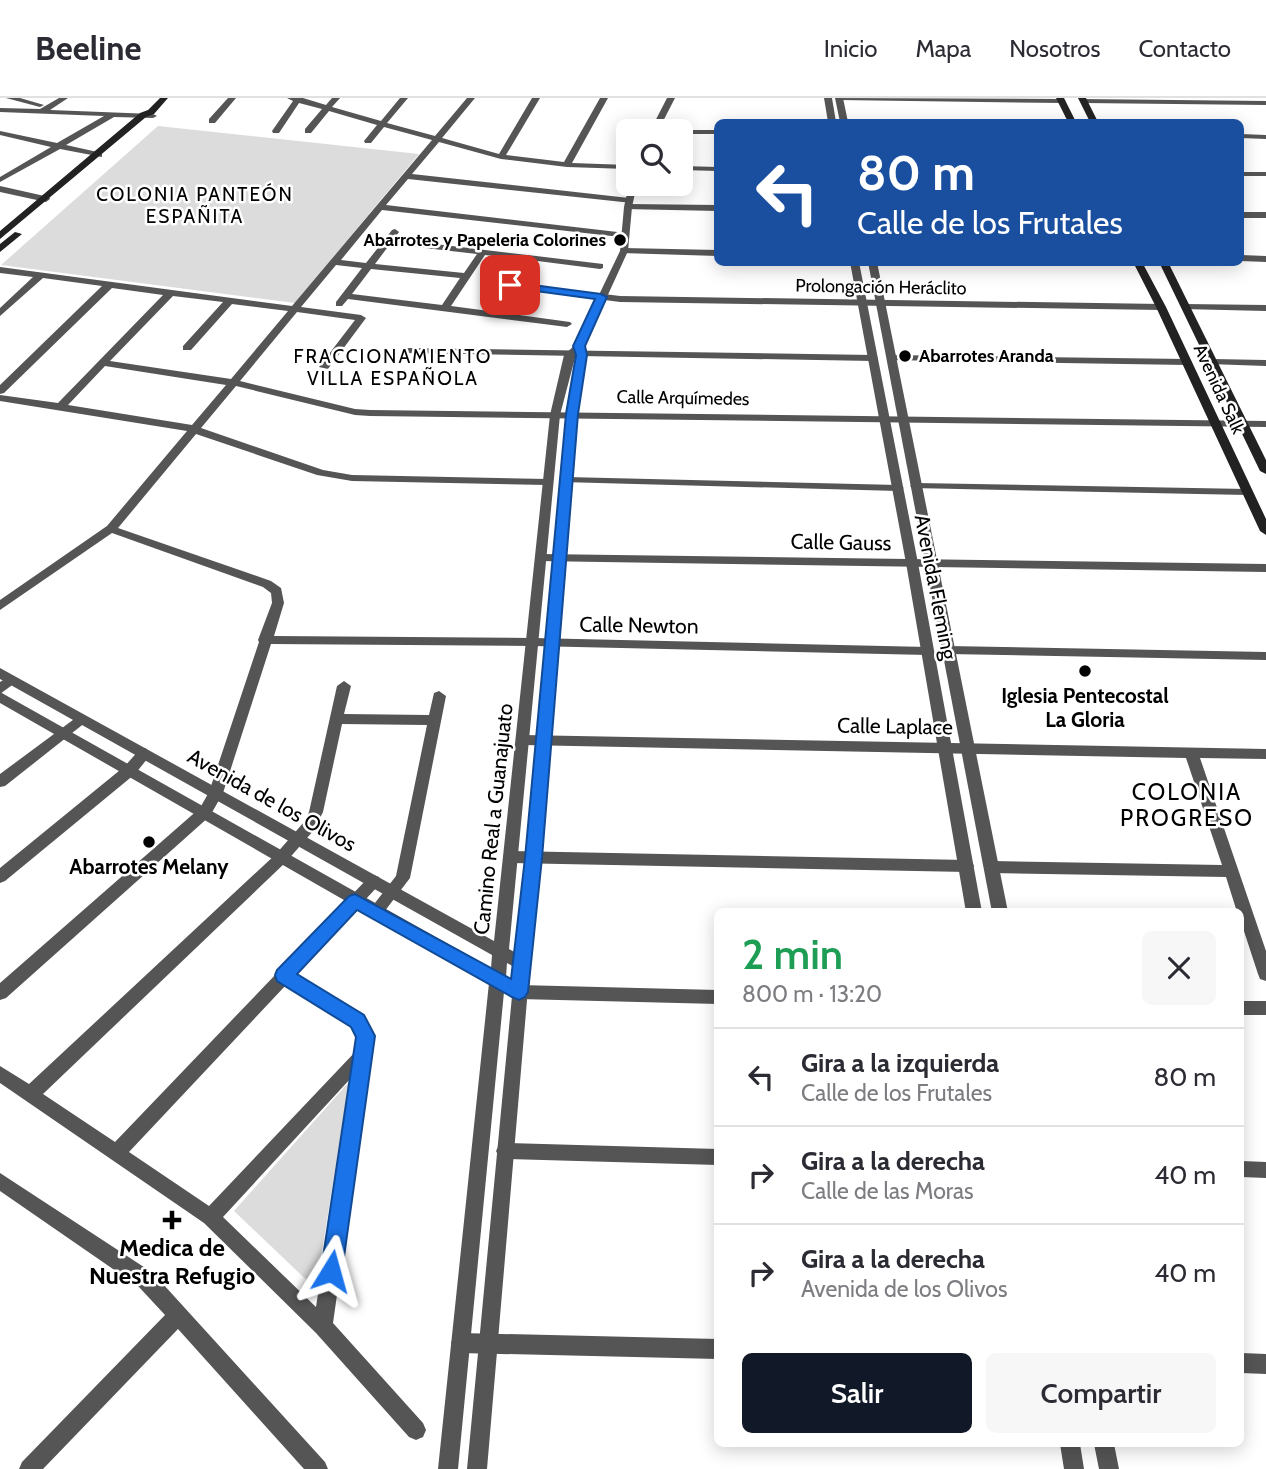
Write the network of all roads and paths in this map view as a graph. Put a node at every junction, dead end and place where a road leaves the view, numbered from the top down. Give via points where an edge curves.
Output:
1 (10, 98) edge
2 (64, 98) edge
3 (164, 98) edge
4 (232, 98) edge
5 (336, 98) edge
6 (404, 98) edge
7 (471, 98) edge
8 (536, 98) edge
9 (604, 98) edge
10 (671, 98) edge
11 (828, 98) edge
12 (839, 98) edge
13 (296, 99) edge
14 (1061, 99) edge
15 (1083, 100) edge
16 (1266, 103) edge
17 (327, 108) junction
18 (45, 109) junction
19 (0, 110) edge
20 (113, 114) junction
21 (149, 114) junction
22 (660, 119) edge
23 (832, 119) edge
24 (843, 119) edge
25 (1071, 119) edge
26 (1092, 119) edge
27 (212, 121) dead end
28 (382, 124) junction
29 (276, 131) dead end
30 (308, 131) dead end
31 (693, 132) edge
32 (714, 132) edge
33 (0, 133) edge
34 (1244, 136) edge
35 (1266, 136) edge
36 (368, 141) dead end
37 (437, 141) junction
38 (58, 146) junction
39 (99, 155) junction
40 (500, 157) junction
41 (567, 165) junction
42 (616, 167) edge
43 (693, 168) edge
44 (714, 169) edge
45 (1244, 174) edge
46 (1266, 174) edge
47 (407, 176) junction
48 (0, 180) edge
49 (0, 189) edge
50 (630, 196) edge
51 (46, 199) junction
52 (628, 204) junction
53 (381, 207) junction
54 (714, 208) edge
55 (1244, 215) edge
56 (1266, 215) edge
57 (395, 232) dead end
58 (0, 236) edge
59 (626, 236) junction
60 (388, 241) junction
61 (0, 248) edge
62 (624, 251) junction
63 (482, 253) junction
64 (714, 253) edge
65 (527, 258) junction
66 (1244, 258) edge
67 (1266, 259) edge
68 (334, 262) junction
69 (600, 266) dead end
70 (855, 266) edge
71 (873, 266) edge
72 (1139, 266) edge
73 (1165, 266) edge
74 (367, 267) junction
75 (0, 270) edge
76 (41, 275) junction
77 (464, 279) junction
78 (110, 284) junction
79 (510, 285) junction
80 (170, 293) junction
81 (601, 297) junction
82 (230, 300) junction
83 (862, 302) junction
84 (880, 302) junction
85 (1161, 307) junction
86 (1185, 307) junction
87 (1266, 308) edge
88 (294, 309) junction
89 (444, 309) junction
90 (0, 313) edge
91 (492, 314) junction
92 (567, 324) dead end
93 (187, 348) dead end
94 (407, 351) dead end
95 (576, 352) junction
96 (873, 358) junction
97 (891, 358) junction
98 (1187, 362) junction
99 (1213, 362) junction
100 (104, 363) junction
101 (1266, 363) edge
102 (324, 367) dead end
103 (235, 383) junction
104 (0, 391) edge
105 (0, 398) edge
106 (60, 407) junction
107 (572, 414) junction
108 (555, 415) junction
109 (884, 418) junction
110 (903, 418) junction
111 (1217, 424) junction
112 (1242, 424) junction
113 (1266, 424) edge
114 (197, 429) junction
115 (1266, 471) edge
116 (566, 480) junction
117 (547, 482) junction
118 (916, 486) junction
119 (898, 488) junction
120 (1247, 492) junction
121 (111, 529) junction
122 (1266, 531) edge
123 (541, 558) junction
124 (559, 558) junction
125 (912, 563) junction
126 (931, 563) junction
127 (1266, 568) edge
128 (0, 606) edge
129 (264, 640) junction
130 (533, 642) junction
131 (551, 642) junction
132 (948, 650) junction
133 (928, 651) junction
134 (1266, 656) edge
135 (4, 681) edge
136 (344, 686) dead end
137 (439, 696) dead end
138 (0, 697) edge
139 (81, 719) junction
140 (335, 719) junction
141 (433, 720) junction
142 (63, 733) junction
143 (523, 740) junction
144 (542, 741) junction
145 (946, 748) junction
146 (968, 748) junction
147 (1191, 752) junction
148 (145, 753) junction
149 (1266, 754) edge
150 (130, 770) junction
151 (0, 782) edge
152 (216, 793) junction
153 (205, 812) junction
154 (299, 839) junction
155 (511, 857) junction
156 (281, 858) junction
157 (534, 858) junction
158 (967, 866) junction
159 (992, 867) junction
160 (1229, 871) junction
161 (0, 877) edge
162 (374, 881) junction
163 (394, 892) junction
164 (355, 901) junction
165 (973, 908) edge
166 (999, 908) edge
167 (1242, 908) edge
168 (376, 912) junction
169 (1244, 913) edge
170 (500, 952) junction
171 (522, 964) junction
172 (1266, 974) edge
173 (284, 975) junction
174 (497, 982) junction
175 (519, 992) junction
176 (0, 993) edge
177 (714, 997) edge
178 (1244, 1008) edge
179 (1266, 1008) edge
180 (365, 1052) junction
181 (0, 1074) edge
182 (31, 1094) junction
183 (505, 1151) junction
184 (117, 1152) junction
185 (714, 1157) edge
186 (1244, 1169) edge
187 (1266, 1170) edge
188 (0, 1181) edge
189 (210, 1217) junction
190 (178, 1315) junction
191 (323, 1326) junction
192 (461, 1343) junction
193 (488, 1343) junction
194 (714, 1349) edge
195 (1244, 1363) edge
196 (1266, 1364) edge
197 (416, 1430) dead end
198 (1070, 1447) edge
199 (1105, 1447) edge
200 (29, 1469) edge
201 (318, 1469) edge
202 (448, 1469) edge
203 (477, 1469) edge
204 (1074, 1469) edge
205 (1109, 1469) edge

1 - 18 street
2 - 18 street
3 - 21 main road
4 - 27 street
5 - 17 street
6 - 28 street
7 - 37 street
8 - 40 street
9 - 41 street
10 - 22 street
11 - 23 street
12 - 14 street
12 - 24 street
13 - 17 street
13 - 29 street
14 - 25 main road
15 - 16 street
15 - 26 main road
17 - 28 street
17 - 30 street
18 - 19 street
18 - 20 street
20 - 21 street
20 - 38 street
21 - 39 main road
21 - 61 main road via 110,156
28 - 36 street
28 - 37 street
31 - 32 street
33 - 38 street
34 - 35 street
37 - 40 street
37 - 47 street
38 - 39 street
38 - 48 street
39 - 51 main road
40 - 41 street
41 - 42 street
43 - 44 street
45 - 46 street
47 - 52 street
47 - 53 street
49 - 51 street
50 - 52 street, Camino Real a Guanajuato
51 - 58 main road
52 - 54 street
52 - 59 street, Camino Real a Guanajuato
53 - 59 street
53 - 68 street
55 - 56 street
57 - 60 street
59 - 62 street, Camino Real a Guanajuato
60 - 63 street
60 - 74 street
62 - 64 street
62 - 81 street, Camino Real a Guanajuato
63 - 65 street
63 - 77 street
65 - 69 street
65 - 79 street
66 - 67 street
68 - 74 street
68 - 88 street
70 - 83 street, Avenida Fleming
71 - 84 street, Avenida Fleming
72 - 85 main road, Avenida Salk
73 - 86 main road, Avenida Salk
74 - 77 street
74 - 89 street via 343,300
75 - 76 street
76 - 78 street
76 - 90 street
77 - 89 street
78 - 80 street
78 - 104 street
79 - 81 street, Prolongación Heráclito
79 - 91 street
80 - 82 street
80 - 100 street
81 - 83 street, Prolongación Heráclito
81 - 95 street, Camino Real a Guanajuato
82 - 88 street
82 - 93 street
83 - 84 street, Prolongación Heráclito
83 - 96 street, Avenida Fleming
84 - 85 street, Prolongación Heráclito
84 - 97 street, Avenida Fleming
85 - 98 main road, Avenida Salk
86 - 87 street
86 - 99 main road, Avenida Salk
88 - 102 street via 361,318
88 - 103 street
89 - 91 street
91 - 92 street
94 - 95 street
95 - 96 street
95 - 107 street, Camino Real a Guanajuato
95 - 108 street, Camino Real a Guanajuato
96 - 109 street, Avenida Fleming
97 - 98 street
97 - 110 street, Avenida Fleming
98 - 111 main road, Avenida Salk
99 - 101 street
99 - 112 main road, Avenida Salk
100 - 103 street, Calle Arquímedes
100 - 106 street
103 - 108 street, Calle Arquímedes via 355,412
103 - 114 street
105 - 106 street
106 - 114 street
107 - 108 street, Calle Arquímedes
107 - 109 street, Calle Arquímedes
107 - 116 street, Camino Real a Guanajuato
108 - 117 street, Camino Real a Guanajuato
109 - 110 street, Calle Arquímedes
109 - 119 street, Avenida Fleming
110 - 111 street, Calle Arquímedes
110 - 118 street, Avenida Fleming
111 - 112 street, Calle Arquímedes
111 - 120 main road, Avenida Salk
112 - 113 street, Calle Arquímedes
112 - 115 main road, Avenida Salk
114 - 117 street via 321,473 352,478
114 - 121 street
116 - 119 street
116 - 124 street, Camino Real a Guanajuato
117 - 123 street, Camino Real a Guanajuato
118 - 120 street
118 - 126 street, Avenida Fleming
119 - 125 street, Avenida Fleming
120 - 122 main road, Avenida Salk
121 - 128 street
121 - 129 street via 277,591 278,603
123 - 124 street, Calle Gauss
123 - 130 street, Camino Real a Guanajuato
124 - 125 street, Calle Gauss
124 - 131 street, Camino Real a Guanajuato
125 - 126 street, Calle Gauss
125 - 133 street, Avenida Fleming
126 - 127 street, Calle Gauss
126 - 132 street, Avenida Fleming
129 - 130 street, Calle Newton
129 - 152 street
130 - 131 street, Calle Newton
130 - 143 street, Camino Real a Guanajuato
131 - 133 street, Calle Newton
131 - 144 street, Camino Real a Guanajuato
132 - 134 street
132 - 146 street, Avenida Fleming
133 - 145 street, Avenida Fleming
135 - 139 street, Avenida de los Olivos
136 - 140 street
137 - 141 street
138 - 142 street, Avenida de los Olivos
139 - 142 street
139 - 148 street, Avenida de los Olivos
140 - 141 street
140 - 154 street via 316,812
141 - 163 street via 402,877
142 - 150 street, Avenida de los Olivos
142 - 151 street
143 - 144 street, Calle Laplace
143 - 155 street, Camino Real a Guanajuato
144 - 145 street, Calle Laplace
144 - 157 street, Camino Real a Guanajuato
145 - 146 street, Calle Laplace
145 - 158 street, Avenida Fleming
146 - 147 street, Calle Laplace
146 - 159 street, Avenida Fleming
147 - 149 street, Calle Laplace
147 - 160 street
148 - 150 street
148 - 152 street, Avenida de los Olivos
150 - 153 street, Avenida de los Olivos
150 - 161 street
152 - 153 street
152 - 154 street, Avenida de los Olivos
153 - 156 street, Avenida de los Olivos
153 - 176 street
154 - 156 street
154 - 162 street, Avenida de los Olivos
155 - 157 street
155 - 170 street, Camino Real a Guanajuato
156 - 164 street, Avenida de los Olivos
156 - 182 street
157 - 158 street
157 - 171 street, Camino Real a Guanajuato
158 - 165 street, Avenida Fleming
159 - 160 street
159 - 166 street, Avenida Fleming
160 - 167 street
162 - 163 street, Avenida de los Olivos
162 - 164 street
163 - 168 street
163 - 170 street, Avenida de los Olivos
164 - 168 street, Avenida de los Olivos
164 - 173 street
168 - 174 street, Avenida de los Olivos
169 - 172 street
170 - 171 street, Avenida de los Olivos
170 - 174 street, Camino Real a Guanajuato
171 - 175 street, Camino Real a Guanajuato
173 - 180 street via 357,1021 366,1036
173 - 184 street
174 - 175 street, Avenida de los Olivos
174 - 192 street, Camino Real a Guanajuato
175 - 177 street
175 - 183 street, Camino Real a Guanajuato
178 - 179 street
180 - 189 street
180 - 191 street
181 - 182 street
182 - 184 street
183 - 185 street
183 - 193 street, Camino Real a Guanajuato
184 - 189 street
186 - 187 street
188 - 190 street via 146,1280
189 - 191 street
190 - 200 street
190 - 201 street
191 - 197 street
192 - 193 street
192 - 202 street, Camino Real a Guanajuato
193 - 194 street
193 - 203 street, Camino Real a Guanajuato
195 - 196 street
198 - 204 street
199 - 205 street

